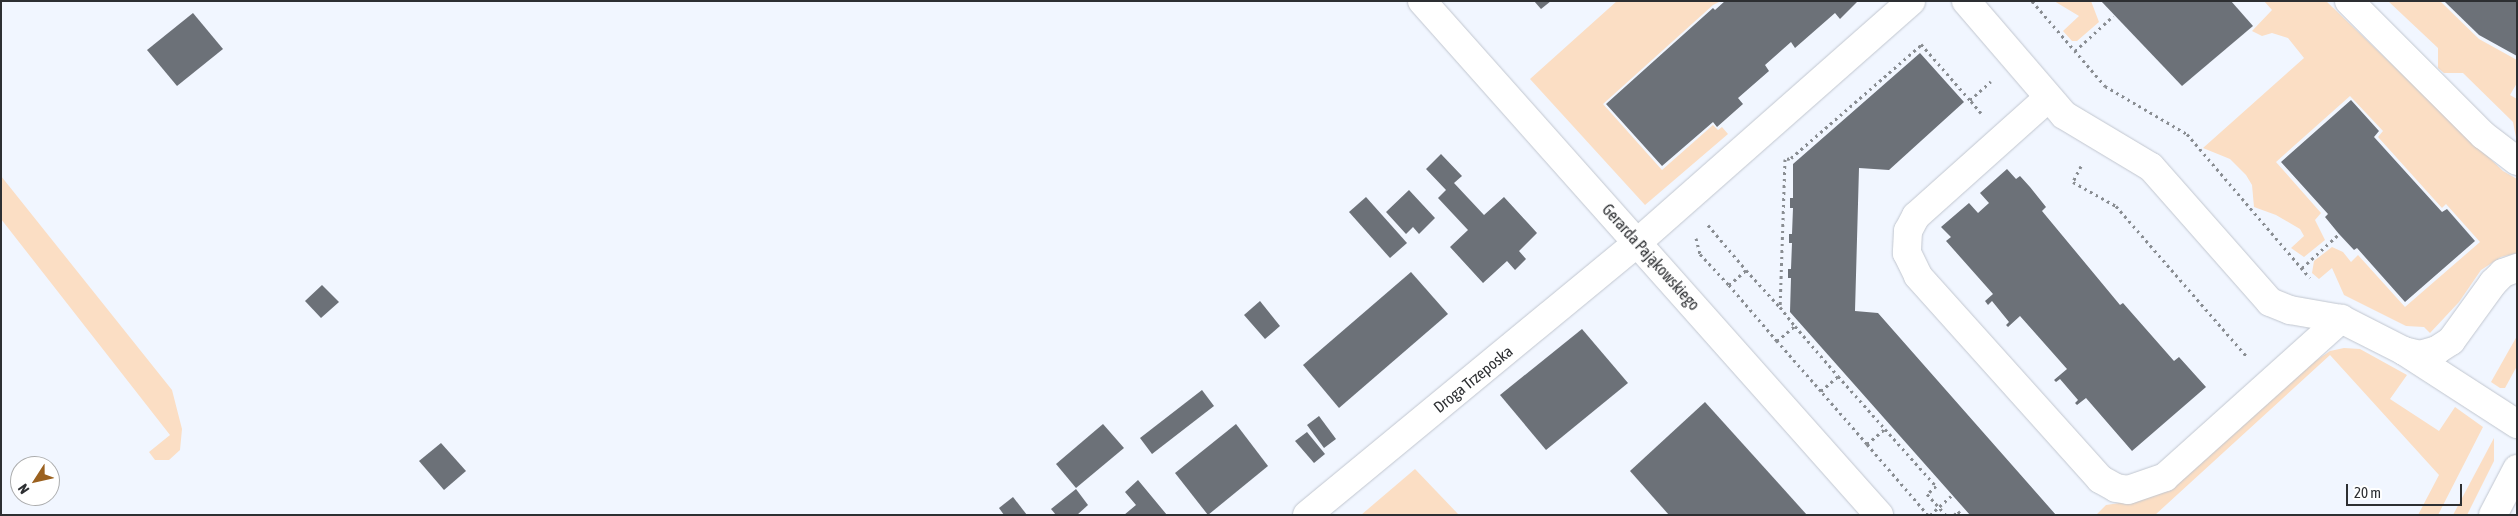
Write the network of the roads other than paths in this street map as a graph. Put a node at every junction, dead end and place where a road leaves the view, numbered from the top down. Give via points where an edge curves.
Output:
1 (1422, 1) edge
2 (1911, 1) edge
3 (1966, 1) edge
4 (2349, 1) edge
5 (2048, 98) junction
6 (2517, 161) edge
7 (1638, 242) junction
8 (2517, 268) edge
9 (2341, 319) junction
10 (2404, 351) junction
11 (2517, 424) edge
12 (2517, 470) edge
13 (1307, 515) edge
14 (1879, 515) edge
15 (2493, 515) edge

1 - 7 street, Gerarda Pająkowskiego
2 - 7 street, Droga Trzeposka
3 - 5 street
4 - 6 street via 2483,135
5 - 9 street via 2071,120 2151,167 2270,302 2290,310
5 - 9 street via 1916,216 1908,231 1907,253 1918,276 2100,479 2116,488 2128,490 2165,477
7 - 13 street, Droga Trzeposka
7 - 14 street, Gerarda Pająkowskiego
8 - 10 street via 2503,273 2493,283 2451,341 2437,350 2420,354
9 - 10 street
10 - 11 street
12 - 15 street

